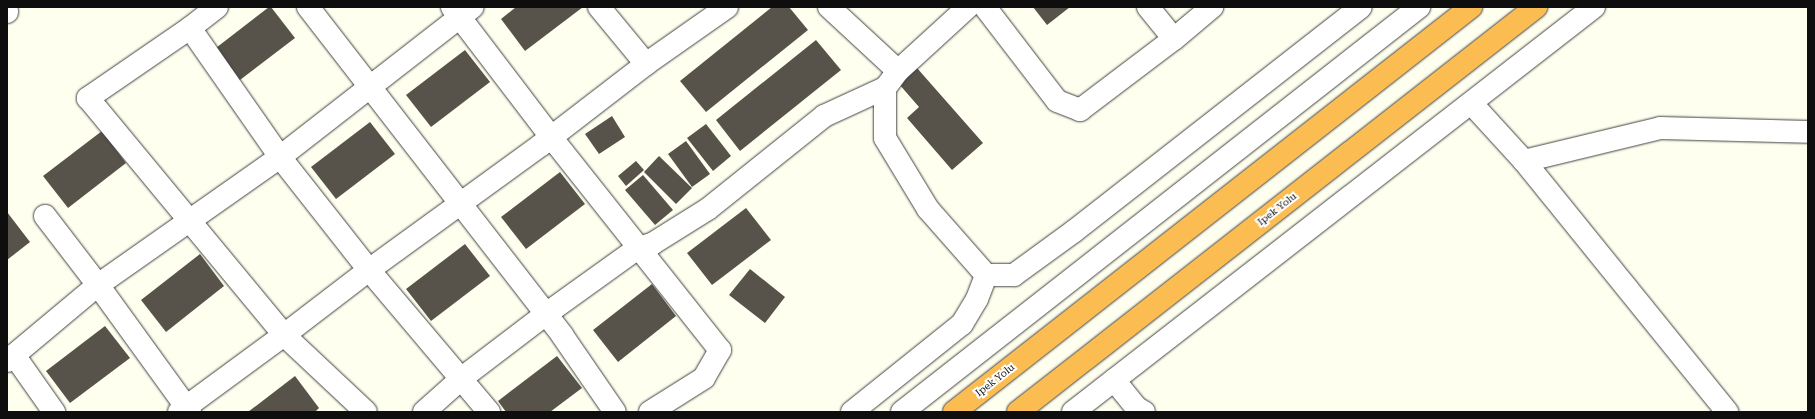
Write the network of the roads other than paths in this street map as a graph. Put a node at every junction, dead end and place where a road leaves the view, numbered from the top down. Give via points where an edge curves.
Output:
1 (217, 7) edge
2 (308, 7) edge
3 (599, 7) edge
4 (727, 7) edge
5 (829, 7) edge
6 (968, 7) edge
7 (985, 7) edge
8 (1148, 7) edge
9 (1212, 7) edge
10 (1361, 7) edge
11 (1419, 7) edge
12 (1471, 7) edge
13 (1536, 7) edge
14 (1594, 7) edge
15 (462, 10) edge
16 (190, 28) junction
17 (1174, 39) junction
18 (646, 64) junction
19 (891, 79) junction
20 (370, 85) junction
21 (1472, 104) junction
22 (1808, 132) edge
23 (551, 137) junction
24 (280, 157) junction
25 (1524, 161) junction
26 (461, 202) junction
27 (45, 216) dead end
28 (190, 222) junction
29 (638, 248) junction
30 (369, 270) junction
31 (986, 275) junction
32 (98, 285) junction
33 (546, 314) junction
34 (284, 335) junction
35 (11, 358) edge
36 (462, 378) junction
37 (1114, 380) junction
38 (185, 410) edge
39 (54, 412) edge
40 (366, 412) edge
41 (424, 412) edge
42 (489, 412) edge
43 (615, 412) edge
44 (650, 412) edge
45 (852, 412) edge
46 (902, 412) edge
47 (954, 412) edge
48 (1018, 412) edge
49 (1073, 412) edge
50 (1144, 412) edge
51 (1727, 412) edge

1 - 16 street
2 - 20 street
3 - 18 street
4 - 18 street
5 - 19 street
6 - 19 street
7 - 17 street via 1057,101 1080,110
8 - 17 street
9 - 17 street
10 - 31 street via 1073,232 1014,275
11 - 46 street
12 - 47 highway, Ipek Yolu
13 - 48 highway, Ipek Yolu
14 - 21 street
15 - 20 street
15 - 23 street
16 - 24 street
16 - 28 street via 88,98
18 - 23 street
19 - 29 street via 824,116 708,209 652,244
19 - 31 street via 885,138 928,209
20 - 24 street
20 - 26 street
21 - 25 street
21 - 37 street
22 - 25 street via 1660,128
23 - 26 street
23 - 29 street
24 - 28 street
24 - 30 street
25 - 51 street
26 - 30 street
26 - 33 street
27 - 32 street
28 - 32 street
28 - 34 street
29 - 33 street
29 - 44 street via 720,350 704,378
30 - 34 street
30 - 36 street
31 - 45 street via 977,299 962,324
32 - 35 street
32 - 38 street
33 - 36 street
33 - 43 street
34 - 38 street
34 - 40 street
35 - 39 street
36 - 41 street
36 - 42 street
37 - 49 street
37 - 50 street via 1137,408

